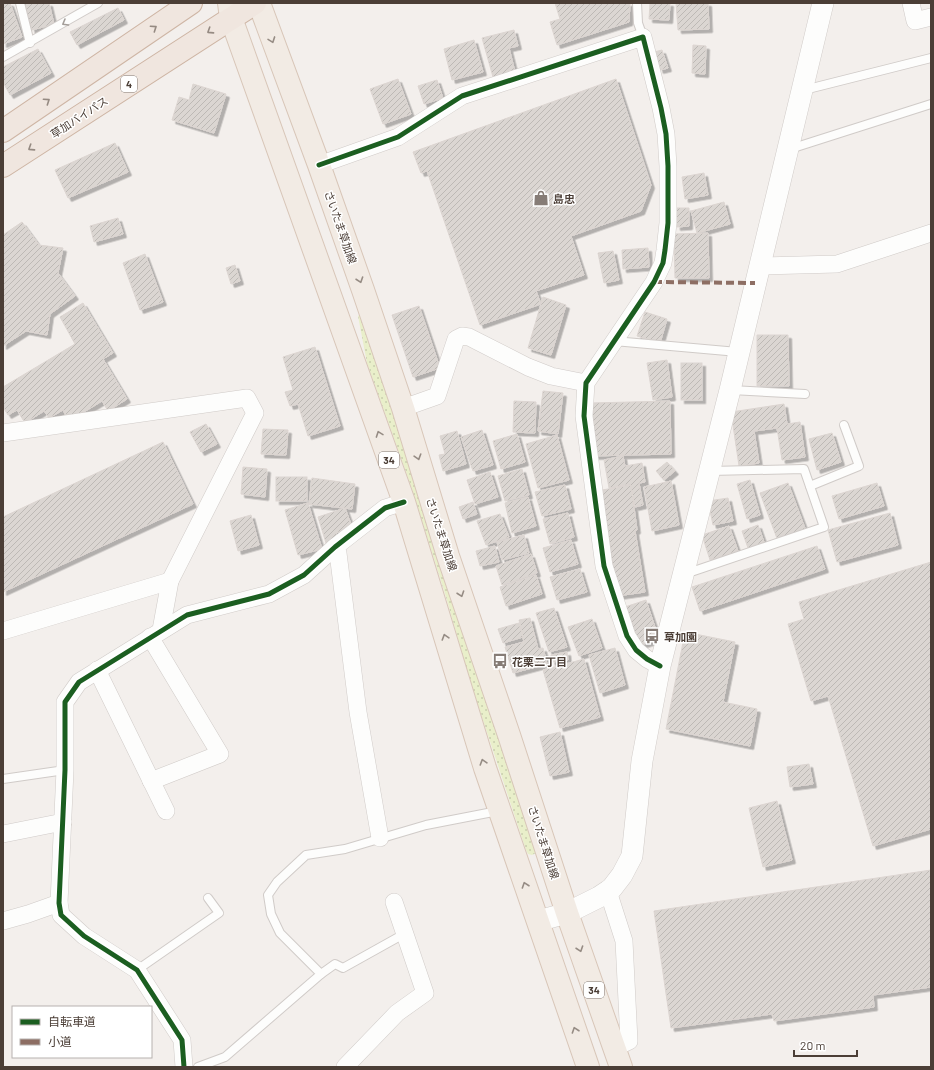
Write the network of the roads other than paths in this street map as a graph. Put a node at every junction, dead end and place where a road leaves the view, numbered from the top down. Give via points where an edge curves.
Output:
1 (20, 3) edge
2 (98, 3) edge
3 (191, 3) edge
4 (255, 3) edge
5 (259, 3) edge
6 (637, 3) edge
7 (823, 3) edge
8 (911, 3) edge
9 (230, 10) edge
10 (931, 17) edge
11 (642, 37) junction
12 (30, 43) junction
13 (3, 57) edge
14 (931, 58) edge
15 (802, 90) junction
16 (931, 104) edge
17 (3, 131) edge
18 (788, 150) junction
19 (319, 165) junction
20 (3, 166) edge
21 (931, 233) edge
22 (760, 266) junction
23 (613, 341) junction
24 (738, 352) junction
25 (586, 383) junction
26 (730, 390) junction
27 (806, 394) dead end
28 (403, 408) junction
29 (844, 425) dead end
30 (3, 433) edge
31 (709, 471) junction
32 (810, 486) junction
33 (404, 502) junction
34 (335, 547) junction
35 (684, 574) junction
36 (170, 580) junction
37 (3, 631) edge
38 (156, 634) junction
39 (660, 666) junction
40 (97, 670) junction
41 (65, 770) junction
42 (3, 779) edge
43 (151, 781) junction
44 (499, 810) junction
45 (166, 811) dead end
46 (63, 822) junction
47 (3, 834) edge
48 (380, 838) junction
49 (608, 891) junction
50 (208, 898) dead end
51 (394, 902) dead end
52 (59, 903) junction
53 (567, 913) junction
54 (3, 921) edge
55 (538, 921) junction
56 (404, 934) junction
57 (137, 970) junction
58 (321, 974) junction
59 (617, 1058) edge
60 (184, 1067) edge
61 (198, 1067) edge
62 (345, 1067) edge
63 (588, 1067) edge

1 - 12 lane
2 -> 12 lane
17 -> 3 highway
4 - 9 highway, 草加バイパス / 4
5 -> 19 main road, さいたま草加線 / 34
6 - 11 lane
7 - 15 street
8 - 10 street via 915,21
9 -> 20 highway, 草加バイパス / 4
33 -> 9 main road, 34
11 - 19 street via 462,96 398,137
11 - 23 street via 666,134 668,223 663,263 654,282
12 - 13 lane
14 - 15 lane
15 - 18 street
16 - 18 lane
18 - 22 street
19 -> 28 main road, さいたま草加線 / 34
21 - 22 street via 837,264
22 - 24 street
23 - 24 lane
23 - 25 street
24 - 26 street
25 - 28 street via 551,376 470,337 462,336 456,339 437,396
25 - 39 street via 584,416 604,566 627,636 636,650
26 - 27 lane
26 - 31 street
28 -> 53 main road, さいたま草加線 / 34 via 448,556
29 - 32 lane via 859,466
30 - 36 street via 247,398 255,413
31 - 32 lane via 804,469
31 - 35 street
32 - 35 lane via 824,527
33 - 34 street via 385,508
44 -> 33 main road, 34
34 - 38 street via 304,575 269,594 187,615
34 - 48 street via 338,552 358,712
35 - 39 street
36 - 37 street
36 - 38 street
38 - 40 street
38 - 43 street via 220,754
39 - 49 street via 642,761 632,856 622,875
40 - 41 street via 79,682 65,702
40 - 43 street
41 - 42 lane
41 - 46 street
43 - 45 street
44 - 48 lane via 426,825
55 -> 44 main road, 34
46 - 47 street
46 - 52 street
48 - 58 lane via 345,849 306,855 277,882 268,895 271,914 280,933
49 - 53 street
49 - 59 street via 624,942 629,1041
50 - 57 lane via 219,913
51 - 56 street
52 - 54 street
52 - 57 street via 61,915 84,936
53 - 55 street
53 -> 59 main road, さいたま草加線 / 34
63 -> 55 main road, 34
56 - 58 lane via 343,968 335,964
56 - 62 street via 425,993 398,1013
57 - 60 street via 182,1040
58 - 61 lane via 225,1057

